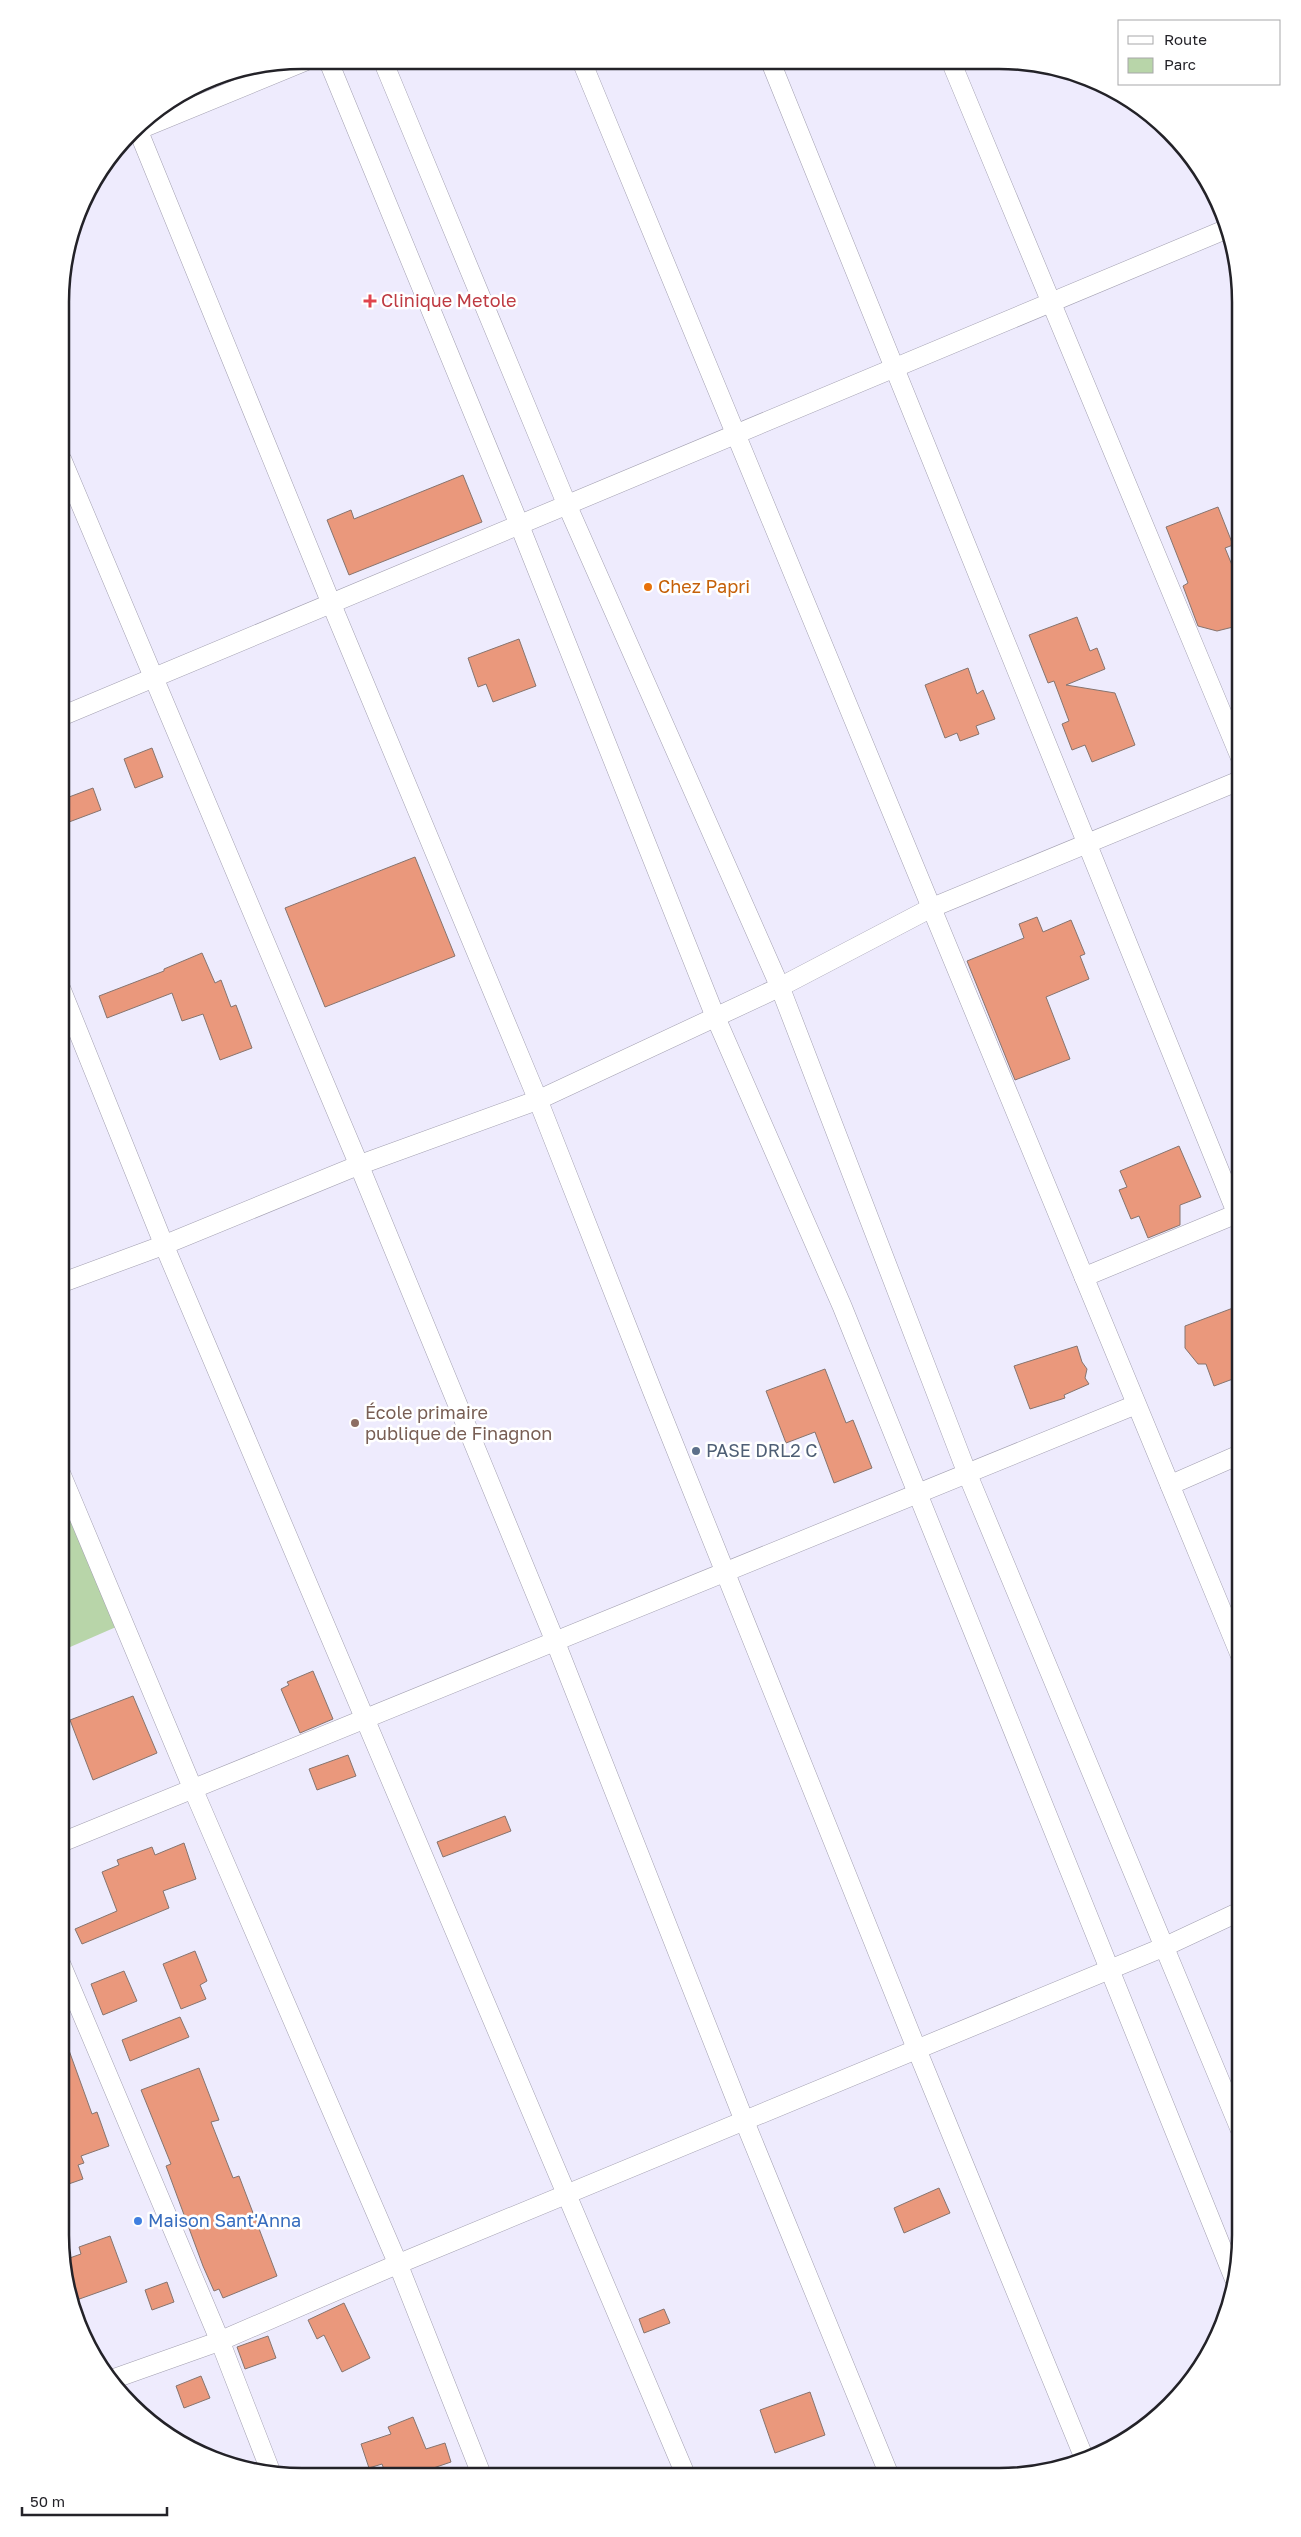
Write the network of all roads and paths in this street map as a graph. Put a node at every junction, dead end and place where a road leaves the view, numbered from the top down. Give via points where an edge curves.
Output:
1 (286, 69) edge
2 (332, 69) edge
3 (387, 69) edge
4 (585, 69) edge
5 (773, 69) edge
6 (954, 69) edge
7 (149, 125) edge
8 (137, 137) edge
9 (1221, 231) edge
10 (1051, 302) junction
11 (894, 368) junction
12 (736, 434) junction
13 (69, 477) edge
14 (567, 505) junction
15 (520, 524) junction
16 (331, 603) junction
17 (152, 678) junction
18 (69, 713) edge
19 (1232, 737) edge
20 (1232, 784) edge
21 (1087, 844) junction
22 (931, 908) junction
23 (780, 987) junction
24 (69, 1009) edge
25 (715, 1016) junction
26 (538, 1100) junction
27 (359, 1165) junction
28 (1232, 1196) edge
29 (1232, 1216) edge
30 (164, 1245) junction
31 (1084, 1278) junction
32 (69, 1280) edge
33 (1135, 1405) junction
34 (1232, 1458) edge
35 (967, 1473) junction
36 (1170, 1485) junction
37 (69, 1493) edge
38 (918, 1493) junction
39 (725, 1572) junction
40 (1232, 1635) edge
41 (555, 1641) junction
42 (365, 1718) junction
43 (192, 1789) junction
44 (69, 1839) edge
45 (1232, 1915) edge
46 (1164, 1947) junction
47 (1111, 1968) junction
48 (69, 1983) edge
49 (917, 2050) junction
50 (1232, 2110) edge
51 (744, 2120) junction
52 (567, 2195) junction
53 (398, 2264) junction
54 (1230, 2267) edge
55 (220, 2342) junction
56 (117, 2377) edge
57 (1082, 2453) edge
58 (268, 2466) edge
59 (479, 2468) edge
60 (683, 2468) edge
61 (886, 2468) edge

1 - 7 street
2 - 15 street
3 - 14 street
4 - 12 street
5 - 11 street
6 - 10 street
8 - 16 street
9 - 10 street
10 - 11 street
10 - 19 street
11 - 12 street
11 - 21 street
12 - 14 street
12 - 22 street
13 - 17 street
14 - 15 street
14 - 23 street
15 - 16 street
15 - 25 street
16 - 17 street
16 - 26 street
17 - 18 street
17 - 27 street
20 - 21 street
21 - 22 street
21 - 28 street
22 - 23 street
22 - 31 street
23 - 25 street
23 - 35 street
24 - 30 street
25 - 26 street
25 - 38 street via 842,1306
26 - 27 street
26 - 39 street
27 - 30 street
27 - 41 street
29 - 31 street
30 - 32 street
30 - 42 street
31 - 33 street
33 - 35 street
33 - 36 street
34 - 36 street
35 - 38 street
35 - 46 street
36 - 40 street
37 - 43 street
38 - 39 street
38 - 47 street
39 - 41 street
39 - 49 street
41 - 42 street
41 - 51 street
42 - 43 street
42 - 52 street
43 - 44 street
43 - 53 street
45 - 46 street
46 - 47 street
46 - 50 street
47 - 49 street
47 - 54 street
48 - 55 street
49 - 51 street
49 - 57 street
51 - 52 street
51 - 61 street
52 - 53 street
52 - 60 street
53 - 55 street
53 - 59 street
55 - 56 street
55 - 58 street

